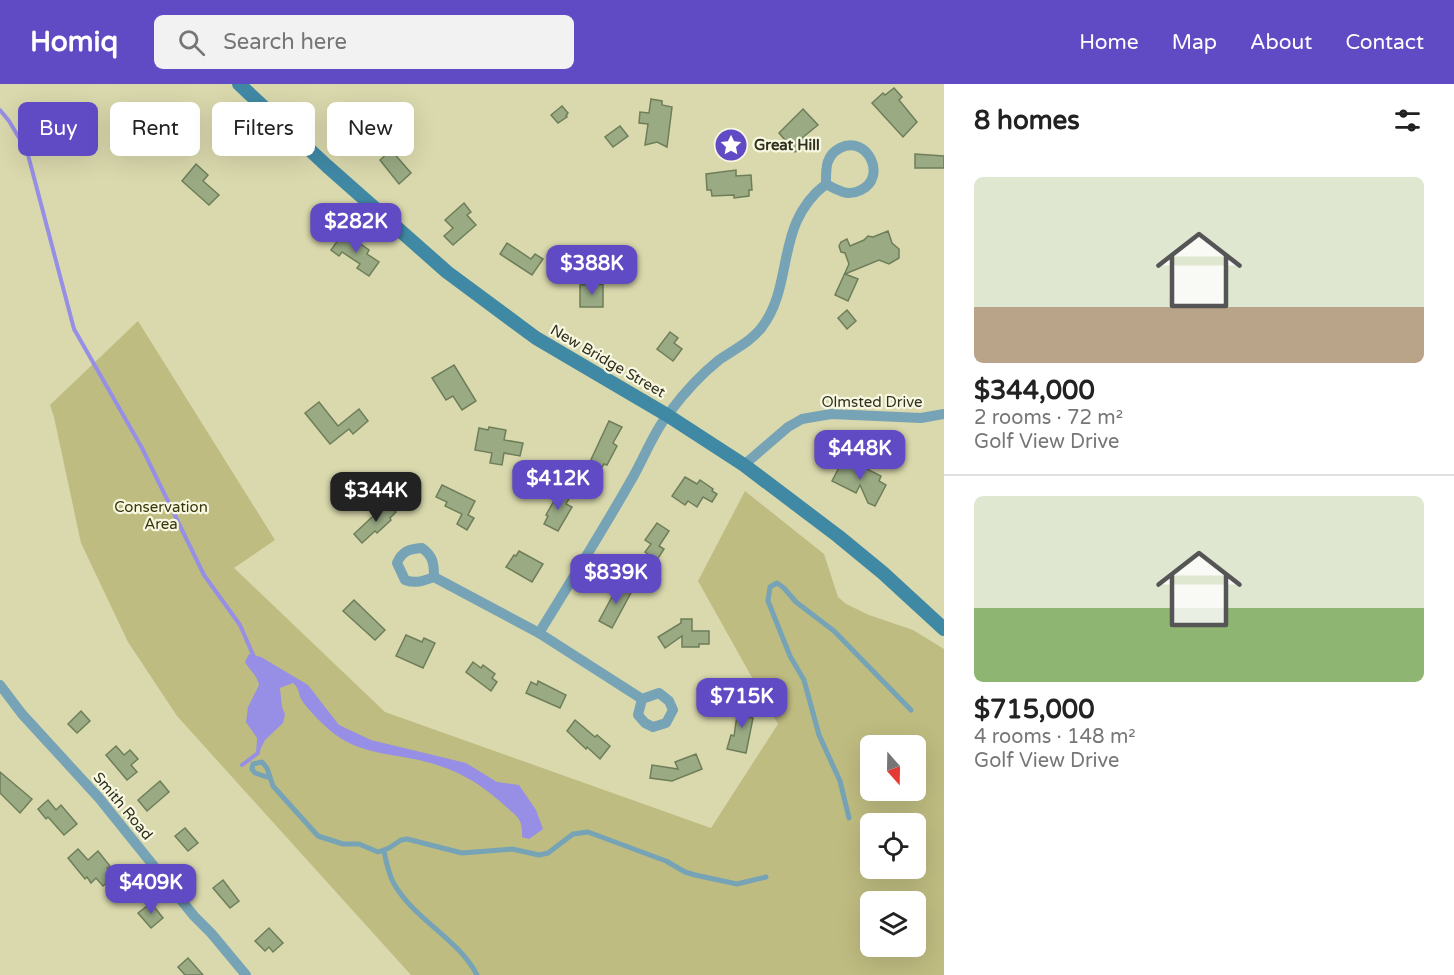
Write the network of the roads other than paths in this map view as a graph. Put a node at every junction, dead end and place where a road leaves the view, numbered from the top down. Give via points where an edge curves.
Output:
1 (239, 84) edge
2 (826, 184) junction
3 (944, 414) edge
4 (667, 415) junction
5 (744, 465) junction
6 (434, 577) dead end
7 (944, 629) edge
8 (539, 633) junction
9 (2, 691) edge
10 (642, 699) dead end
11 (911, 710) dead end
12 (270, 778) dead end
13 (849, 818) dead end
14 (384, 851) junction
15 (766, 877) dead end
16 (246, 975) edge
17 (477, 975) edge

1 - 4 street, New Bridge Street via 447,272 536,338
2 - 2 street via 844,193 864,189 871,181 872,160 866,151 844,146 828,160
2 - 4 street via 814,193 790,235 777,295 762,328 696,380
3 - 5 street, Olmsted Drive via 921,418 831,414 802,419
4 - 5 street, New Bridge Street
4 - 8 street
5 - 7 street, New Bridge Street via 883,573
6 - 8 street
8 - 10 street
9 - 16 street, Smith Road via 99,798
11 - 13 lane via 822,621 777,583 770,587 768,601 804,680
12 - 14 lane via 318,836
14 - 15 lane via 407,839 462,853 512,849 539,855 548,853 573,834 588,832 695,875 736,884
14 - 17 lane via 398,889 463,954

